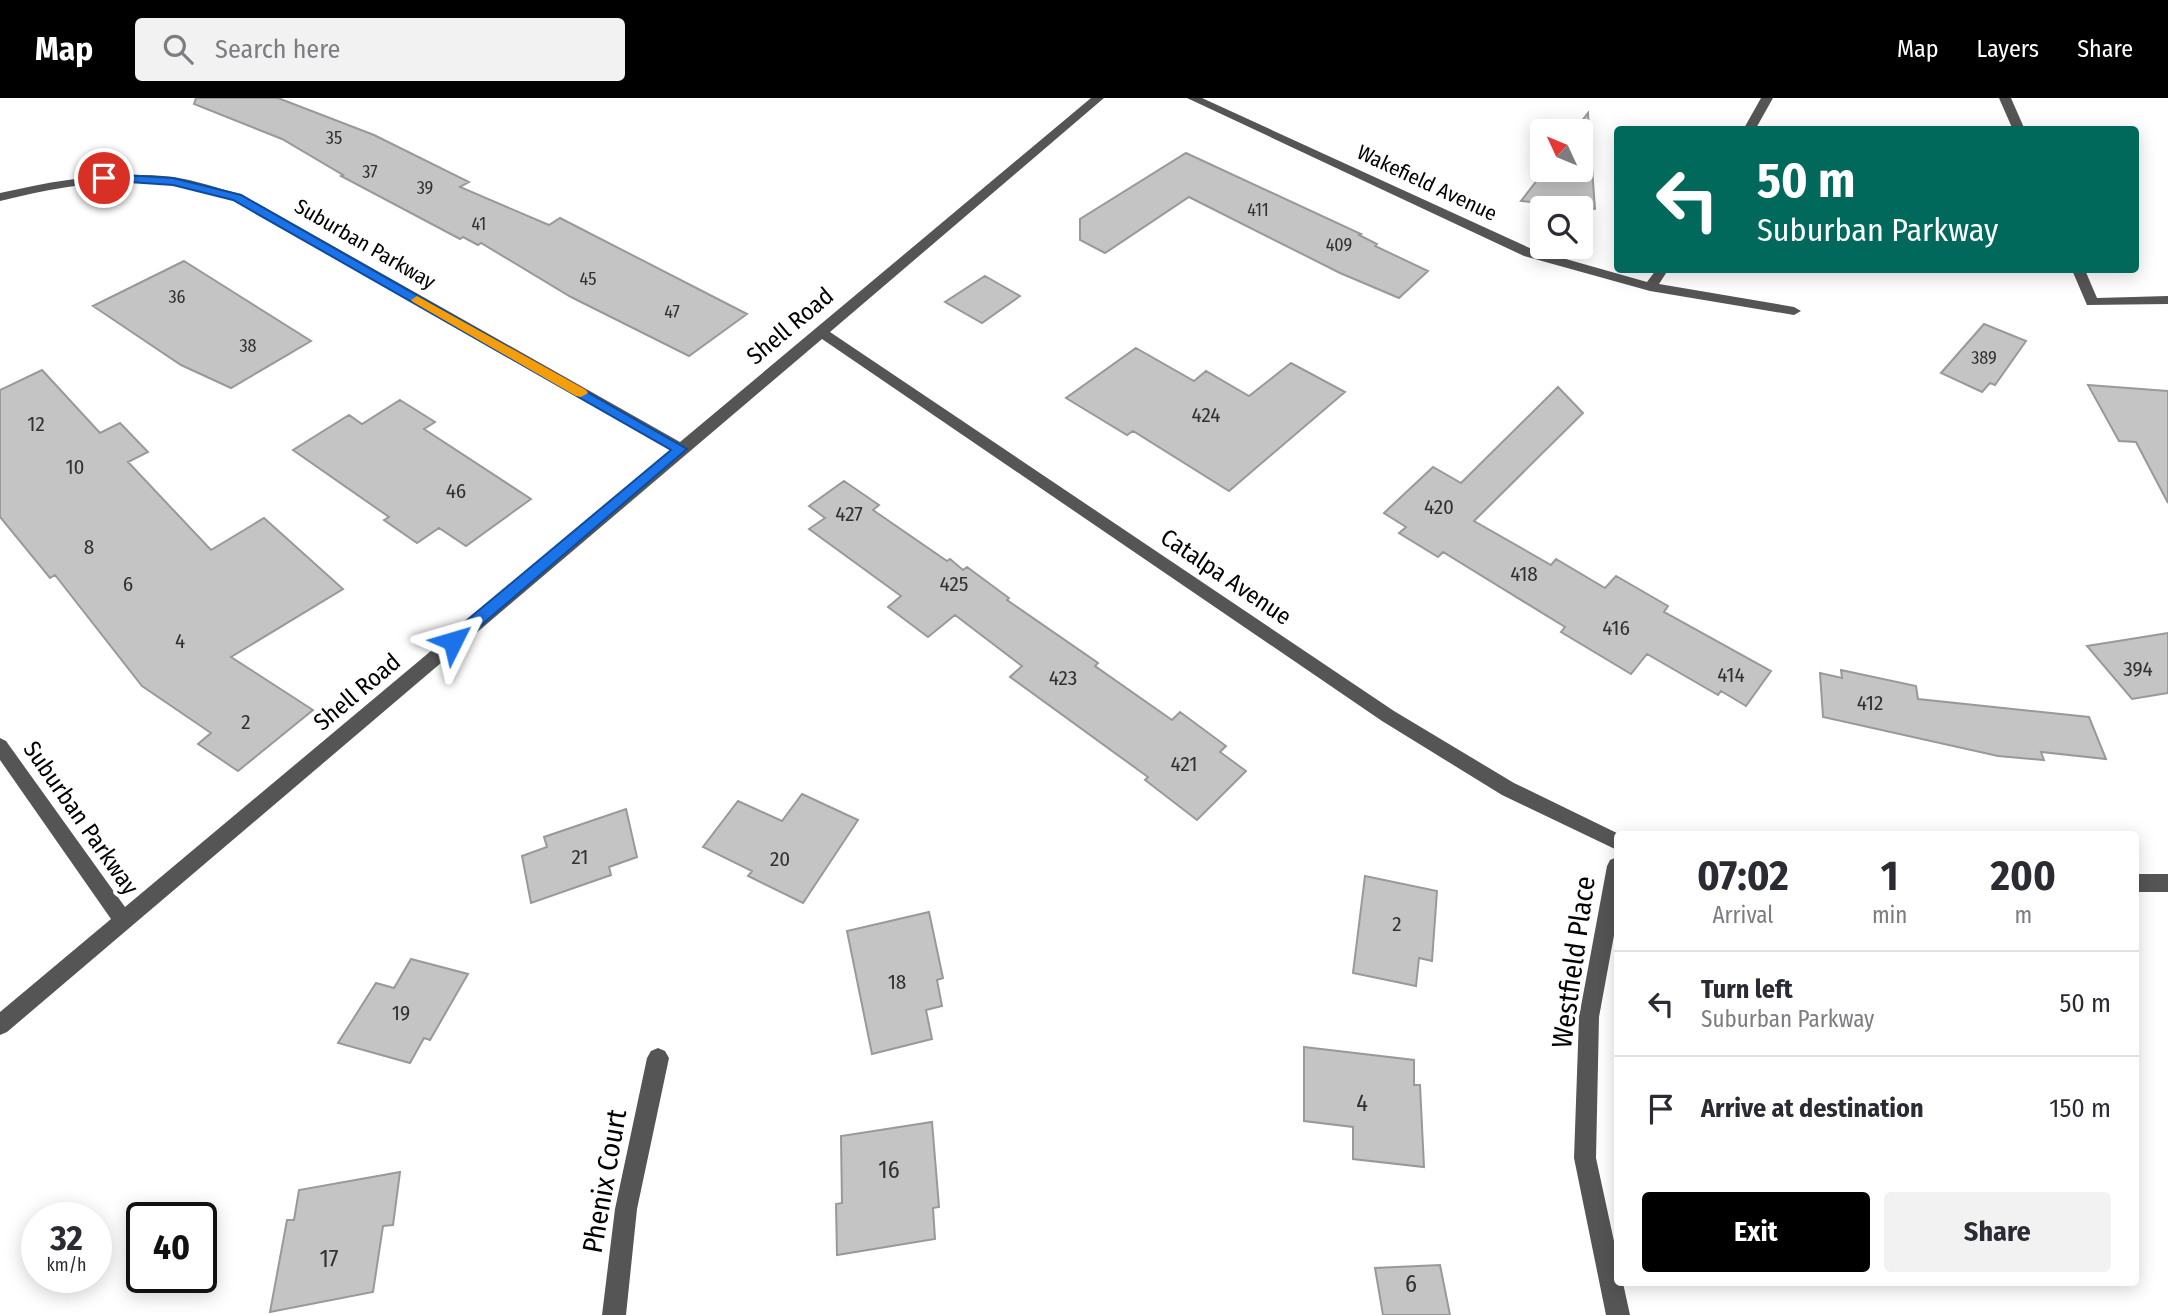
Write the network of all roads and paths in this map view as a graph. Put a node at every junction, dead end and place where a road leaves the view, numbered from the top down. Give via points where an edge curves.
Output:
1 (1098, 98) edge
2 (1193, 98) edge
3 (1767, 98) edge
4 (2006, 98) edge
5 (1751, 126) edge
6 (2017, 126) edge
7 (0, 197) edge
8 (1660, 273) edge
9 (2080, 273) edge
10 (1650, 287) junction
11 (2168, 300) edge
12 (1794, 311) dead end
13 (820, 331) junction
14 (680, 449) junction
15 (0, 746) edge
16 (1614, 841) edge
17 (1614, 882) edge
18 (2139, 883) edge
19 (2168, 883) edge
20 (123, 920) junction
21 (0, 1025) edge
22 (657, 1058) dead end
23 (614, 1315) edge
24 (1618, 1315) edge

1 - 13 street, Shell Road
2 - 10 street, Wakefield Avenue via 1529,253
3 - 5 street
4 - 6 street
7 - 14 street, Suburban Parkway via 104,178 173,181 237,197
8 - 10 street
9 - 11 street via 2092,302
10 - 12 street, Wakefield Avenue
13 - 14 street, Shell Road
13 - 16 street, Catalpa Avenue via 1399,723 1508,789
14 - 20 street, Shell Road
15 - 20 street, Suburban Parkway
17 - 24 street, Westfield Place via 1589,1017 1585,1158
18 - 19 street
20 - 21 street, Shell Road
22 - 23 street, Phenix Court via 626,1209

